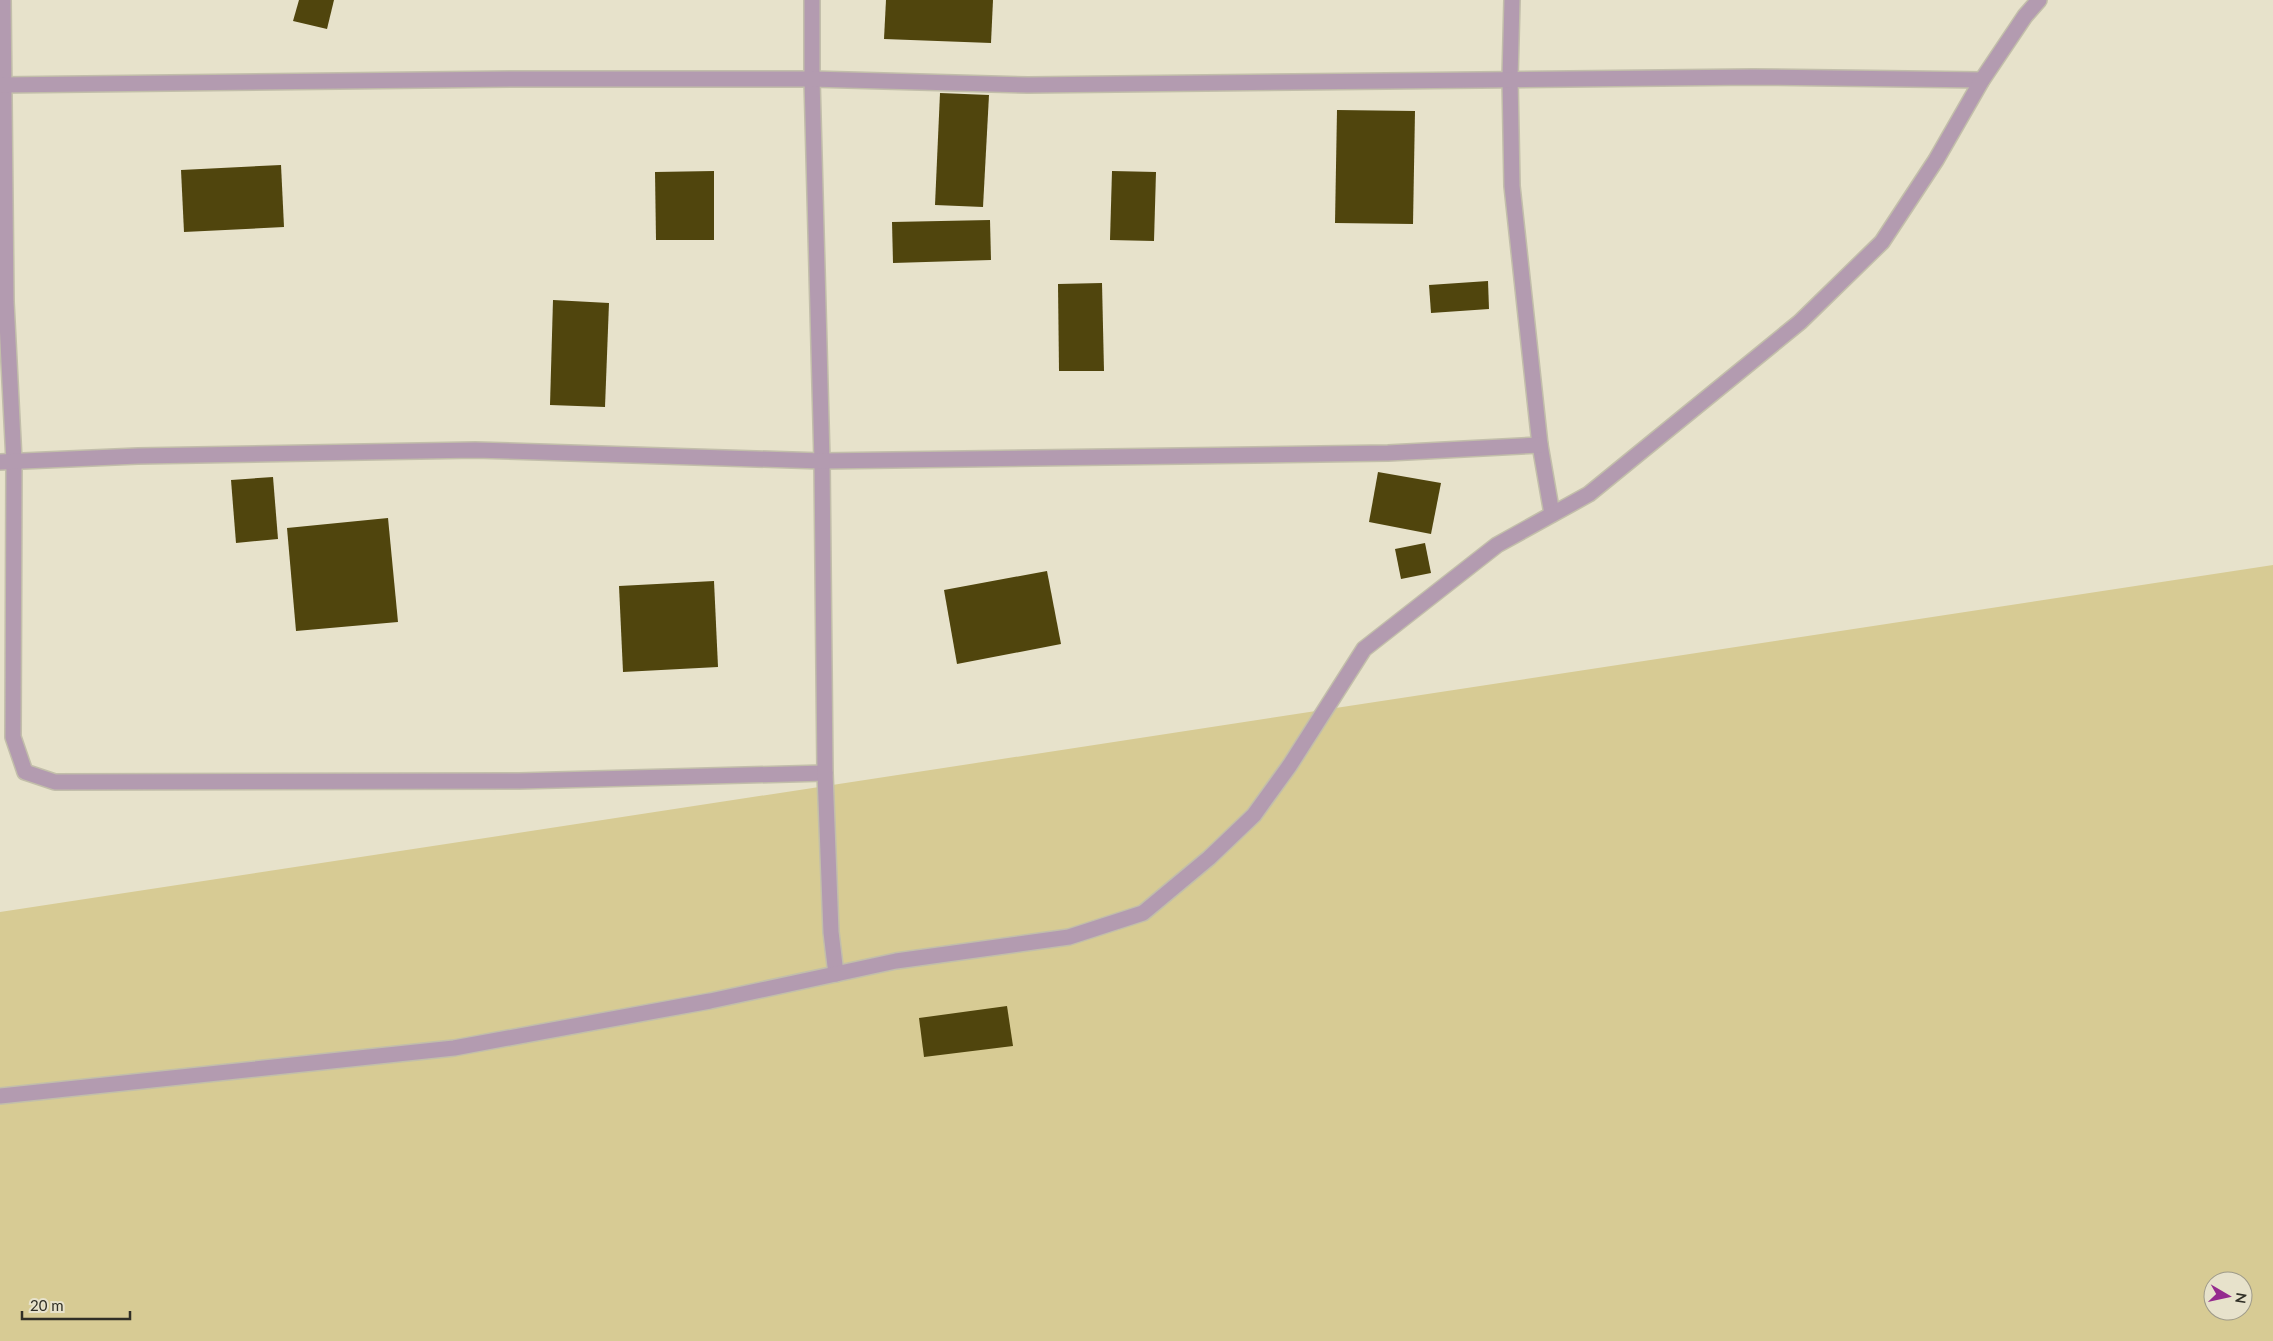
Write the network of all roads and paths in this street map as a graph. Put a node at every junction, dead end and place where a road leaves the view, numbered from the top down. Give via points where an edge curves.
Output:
1 (3, 0) edge
2 (812, 0) edge
3 (1512, 0) edge
4 (2039, 0) edge
5 (1510, 78) junction
6 (812, 79) junction
7 (1982, 80) junction
8 (2, 85) edge
9 (1540, 445) junction
10 (822, 461) junction
11 (7, 462) edge
12 (1552, 514) junction
13 (825, 773) junction
14 (836, 974) junction
15 (0, 1096) edge

1 - 8 street
2 - 6 street
3 - 5 street
4 - 7 street
5 - 6 street via 1028,86
5 - 7 street
5 - 9 street via 1512,186
6 - 8 street via 366,79
6 - 10 street
7 - 12 street via 1936,160 1882,242 1800,322 1589,494
8 - 11 street
9 - 10 street via 1378,453
9 - 12 street
10 - 11 street via 475,450 138,456
10 - 13 street
11 - 13 street via 13,737 25,772 55,782 519,781
12 - 14 street via 1497,545 1364,649 1254,815 1143,913 1069,937 896,961
13 - 14 street via 831,932
14 - 15 street via 710,1001 454,1048

